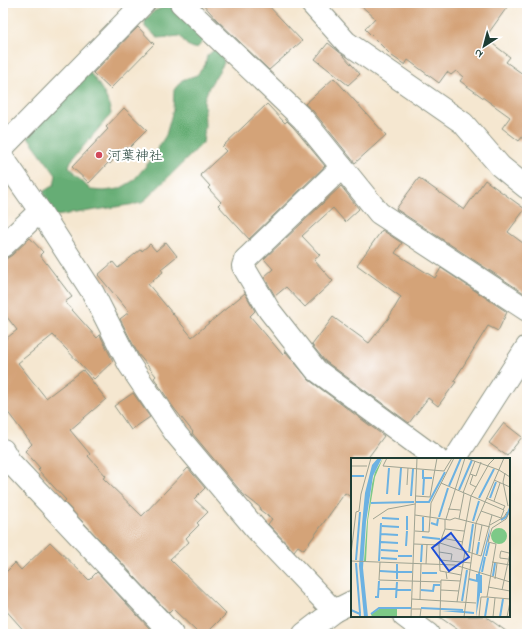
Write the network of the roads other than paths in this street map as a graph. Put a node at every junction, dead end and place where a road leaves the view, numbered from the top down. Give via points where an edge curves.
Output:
1 (144, 3) edge
2 (181, 3) edge
3 (311, 3) edge
4 (3, 147) edge
5 (3, 158) edge
6 (342, 167) junction
7 (527, 188) edge
8 (40, 211) junction
9 (3, 246) edge
10 (527, 310) edge
11 (527, 347) edge
12 (3, 450) edge
13 (436, 458) edge
14 (456, 458) edge
15 (343, 606) edge
16 (405, 617) edge
17 (172, 634) edge
18 (304, 634) edge
19 (428, 634) edge

1 - 4 street
2 - 6 street via 304,119
3 - 7 street via 346,42 463,123 500,166
5 - 8 street
6 - 10 street via 379,213
6 - 13 street via 245,260 243,266 269,310 316,370
8 - 9 street
8 - 15 street via 93,293 129,364 176,434 255,528
11 - 14 street
12 - 17 street via 10,462
15 - 18 street
16 - 19 street

